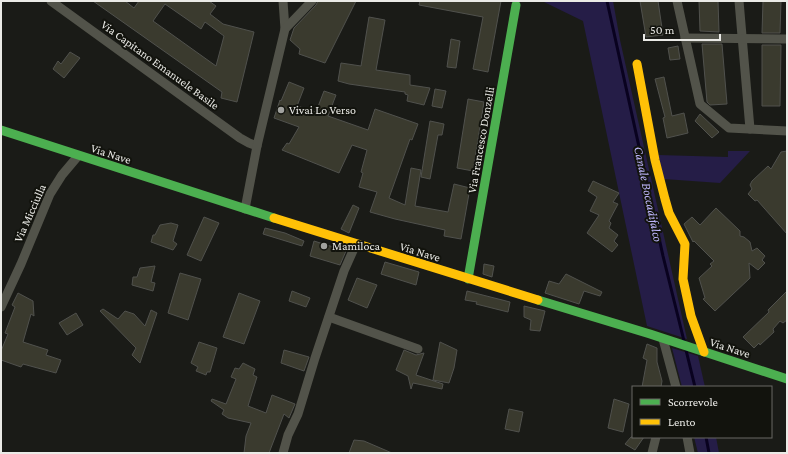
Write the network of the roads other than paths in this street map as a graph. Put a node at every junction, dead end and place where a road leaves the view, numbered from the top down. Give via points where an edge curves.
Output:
1 (51, 1) edge
2 (283, 1) edge
3 (312, 1) edge
4 (677, 1) edge
5 (739, 1) edge
6 (516, 5) dead end
7 (285, 30) junction
8 (685, 38) junction
9 (742, 39) junction
10 (787, 39) edge
11 (637, 64) dead end
12 (750, 129) junction
13 (1, 130) edge
14 (787, 131) edge
15 (257, 146) junction
16 (78, 156) junction
17 (245, 209) junction
18 (356, 244) junction
19 (468, 279) junction
20 (1, 307) edge
21 (329, 317) junction
22 (663, 339) junction
23 (418, 349) dead end
24 (701, 351) junction
25 (673, 377) junction
26 (787, 379) edge
27 (670, 386) edge
28 (676, 386) edge
29 (656, 438) edge
30 (687, 438) edge
31 (283, 453) edge
32 (652, 453) edge
33 (690, 453) edge

1 - 15 street, Via Capitano Emanuele Basile via 240,138
2 - 7 street
3 - 7 street
4 - 8 street
5 - 9 street
6 - 19 street, Via Francesco Donzelli
7 - 15 street
8 - 9 street
8 - 12 street via 700,104 729,128
9 - 10 street
9 - 12 street
11 - 24 street via 666,204 685,244 683,279
12 - 14 street
13 - 16 street, Via Nave
15 - 17 street
16 - 17 street, Via Nave
16 - 20 street, Via Micciulla via 50,194
17 - 18 street, Via Nave
18 - 19 street, Via Nave
18 - 21 street
19 - 22 street, Via Nave
21 - 23 street
21 - 31 street
22 - 24 street, Via Nave
22 - 25 street
24 - 26 street, Via Nave
25 - 27 street
25 - 28 street
29 - 32 street
30 - 33 street

